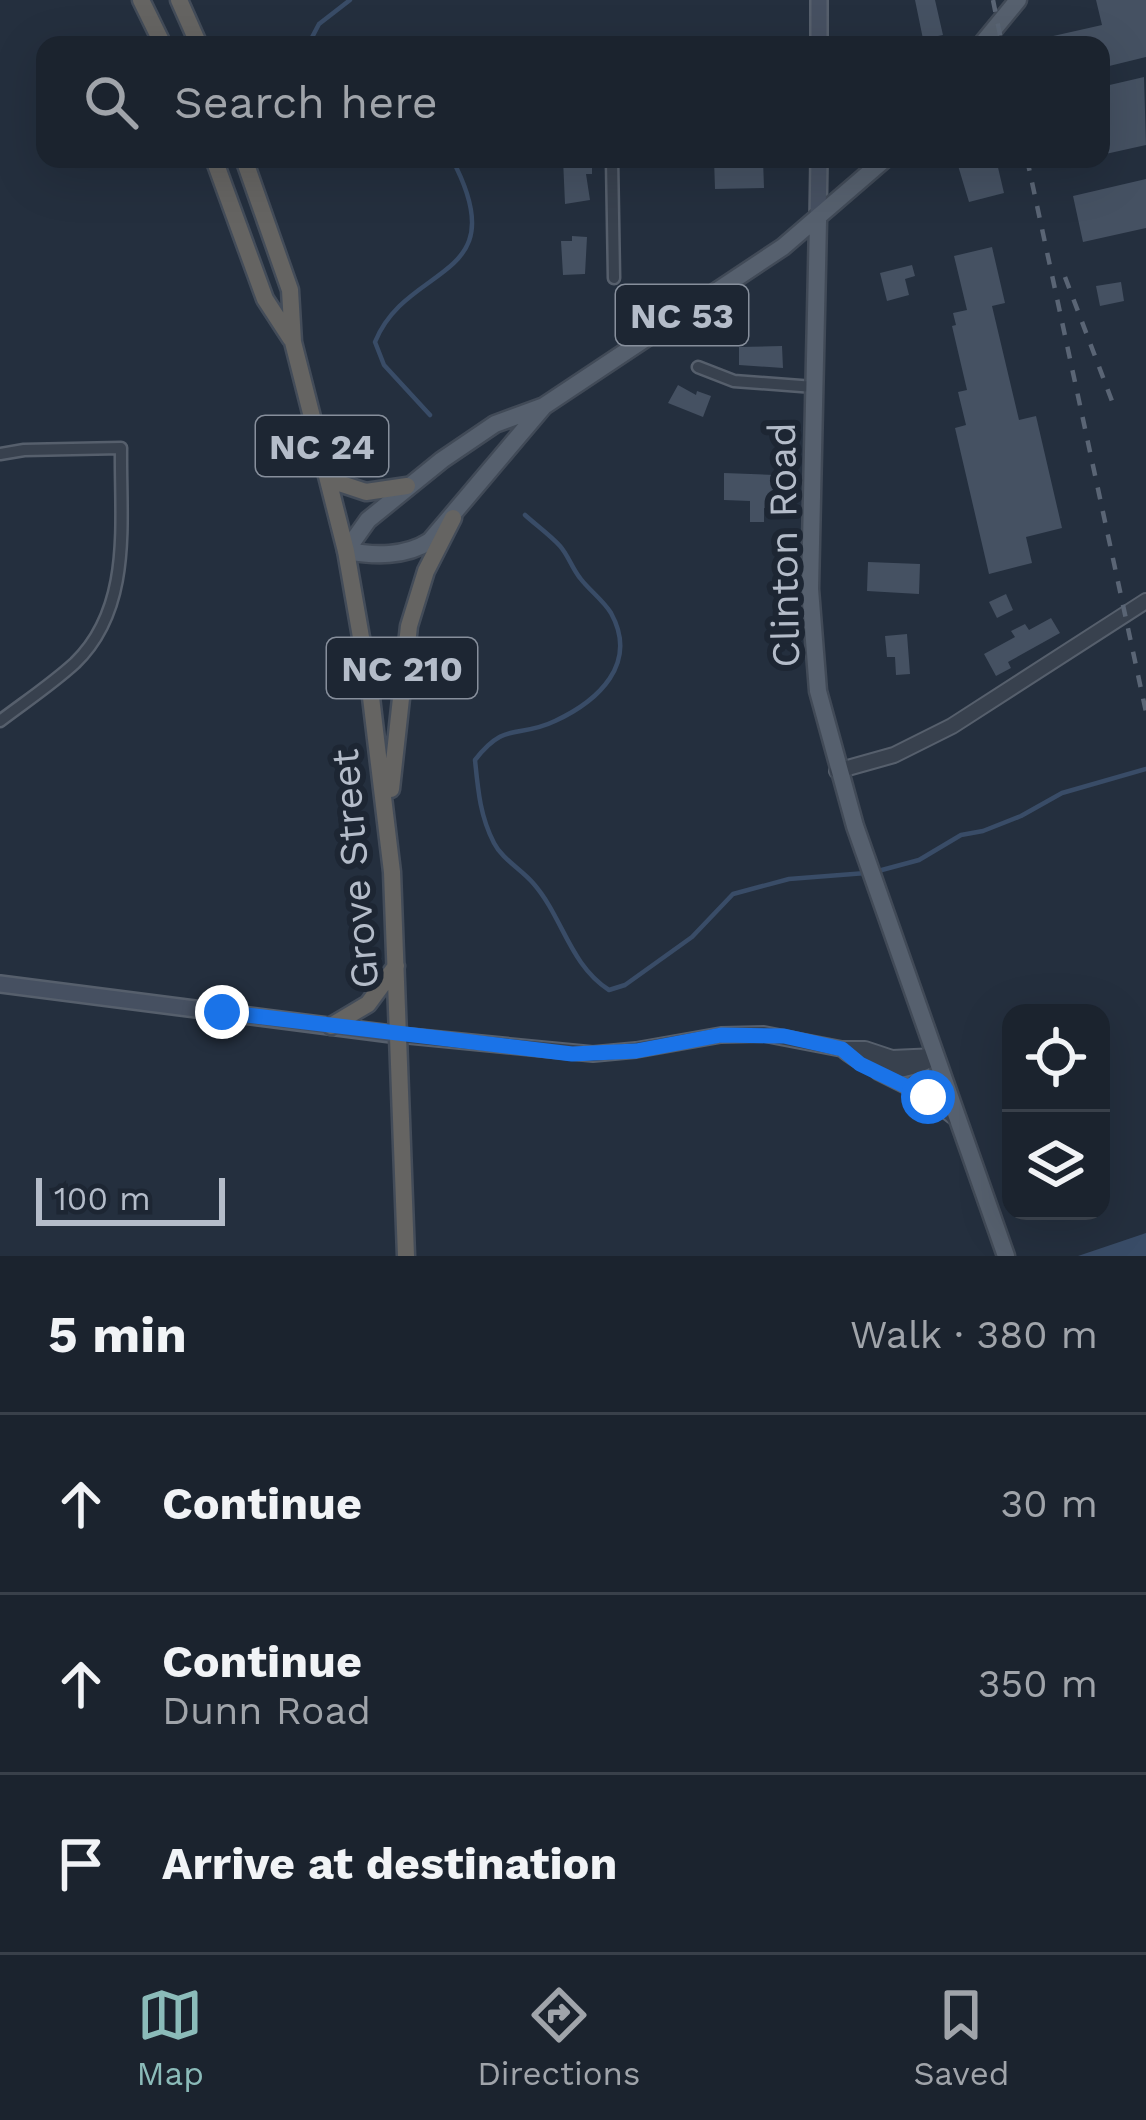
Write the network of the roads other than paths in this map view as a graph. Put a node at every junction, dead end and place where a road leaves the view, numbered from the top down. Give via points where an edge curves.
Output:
1 (141, 0) edge
2 (179, 0) edge
3 (819, 0) edge
4 (1018, 0) edge
5 (159, 36) edge
6 (195, 36) edge
7 (819, 36) edge
8 (988, 36) edge
9 (217, 168) edge
10 (247, 168) edge
11 (612, 168) edge
12 (819, 168) edge
13 (875, 168) edge
14 (818, 221) junction
15 (614, 278) dead end
16 (292, 342) junction
17 (698, 367) dead end
18 (814, 387) junction
19 (544, 406) junction
20 (0, 454) edge
21 (330, 480) junction
22 (407, 485) junction
23 (453, 518) junction
24 (346, 551) junction
25 (1146, 601) edge
26 (0, 721) edge
27 (837, 771) junction
28 (388, 826) junction
29 (397, 966) junction
30 (0, 984) edge
31 (331, 1026) junction
32 (399, 1035) junction
33 (842, 1049) junction
34 (936, 1056) junction
35 (873, 1069) junction
36 (959, 1121) junction
37 (406, 1256) edge
38 (1006, 1256) edge

1 - 5 highway
2 - 6 highway
3 - 7 main road
4 - 8 main road
9 - 16 highway, NC 24 via 265,298
10 - 16 highway, NC 24 via 290,290
11 - 15 street
12 - 14 main road, Clinton Road
13 - 14 main road, NC 53
14 - 18 main road, Clinton Road
14 - 19 main road, NC 53
16 - 21 highway, NC 24
17 - 18 street via 734,381
18 - 27 main road, Clinton Road via 811,620
19 - 22 main road, NC 53 via 495,424
19 - 23 main road, NC 53
20 - 26 street via 121,448 112,608 75,663
21 - 22 highway via 366,492
21 - 24 highway, NC 24
22 - 24 main road, NC 53
23 - 24 main road, NC 53 via 415,550
23 - 28 highway, NC 210 via 409,626
24 - 28 highway, Grove Street / NC 24
25 - 27 street via 952,726 895,755
27 - 34 main road, Clinton Road
28 - 29 highway, Grove Street / NC 24
29 - 31 highway via 368,1004
29 - 32 highway, Grove Street / NC 24
30 - 31 main road
31 - 32 main road
32 - 33 street via 572,1054 742,1034
32 - 37 highway, Grove Street / NC 24
33 - 34 street
33 - 35 street
34 - 35 street via 916,1068
34 - 36 main road, Clinton Road
35 - 36 street
36 - 38 main road, Clinton Road

